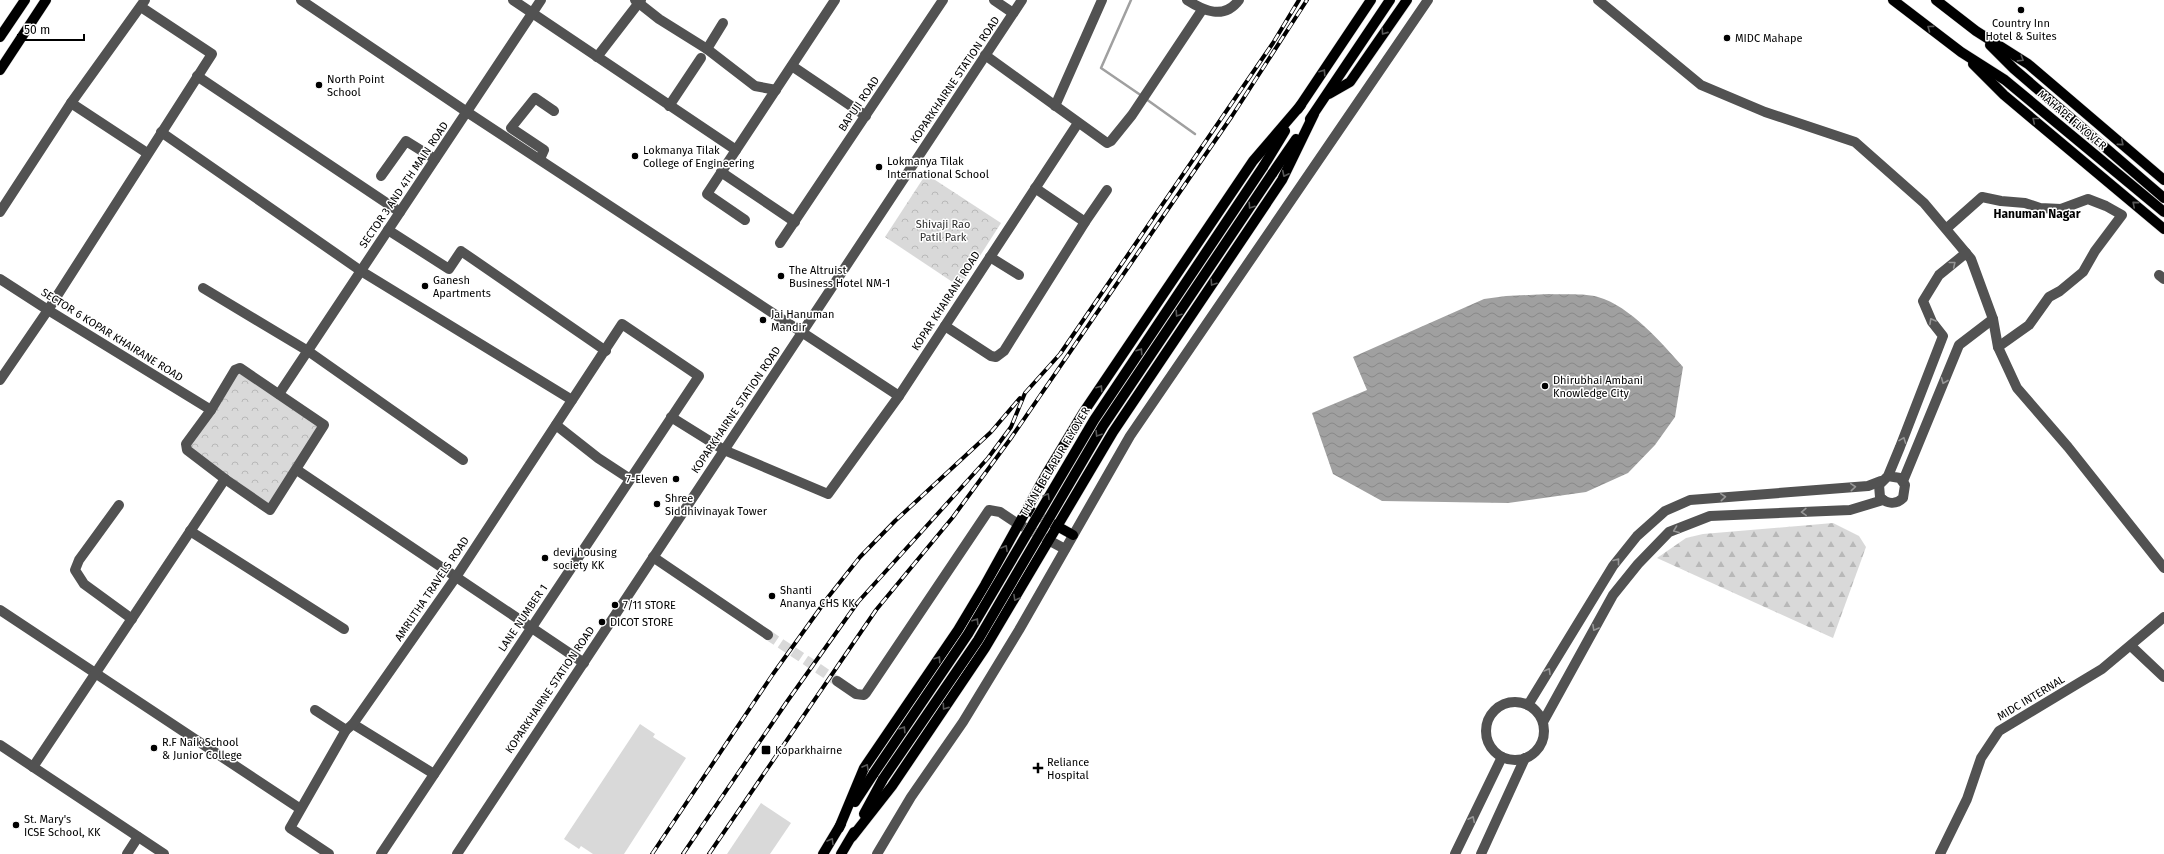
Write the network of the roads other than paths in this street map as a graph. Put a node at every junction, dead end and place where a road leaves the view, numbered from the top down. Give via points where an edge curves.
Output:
1 (25, 0) edge
2 (46, 0) edge
3 (301, 0) edge
4 (512, 0) edge
5 (541, 0) edge
6 (943, 0) edge
7 (994, 0) edge
8 (1022, 0) edge
9 (1102, 0) edge
10 (1187, 0) edge
11 (1239, 0) edge
12 (1371, 0) edge
13 (1390, 0) edge
14 (1407, 0) edge
15 (1428, 0) edge
16 (1598, 0) edge
17 (1893, 0) edge
18 (1936, 0) edge
19 (639, 1) edge
20 (832, 1) edge
21 (143, 3) edge
22 (1202, 10) junction
23 (532, 13) junction
24 (1013, 13) junction
25 (724, 23) dead end
26 (1976, 31) junction
27 (0, 37) edge
28 (707, 49) junction
29 (1961, 52) junction
30 (985, 56) junction
31 (597, 57) junction
32 (701, 58) dead end
33 (792, 66) junction
34 (0, 70) edge
35 (198, 76) junction
36 (776, 90) junction
37 (1326, 95) junction
38 (71, 103) junction
39 (1301, 105) junction
40 (669, 106) junction
41 (1055, 106) junction
42 (554, 111) dead end
43 (467, 112) junction
44 (1314, 114) junction
45 (866, 116) junction
46 (1078, 123) junction
47 (511, 128) junction
48 (161, 132) junction
49 (505, 137) junction
50 (736, 150) junction
51 (147, 153) junction
52 (435, 159) junction
53 (540, 159) junction
54 (721, 172) junction
55 (381, 176) dead end
56 (2164, 180) edge
57 (1035, 188) junction
58 (1107, 190) dead end
59 (2164, 198) edge
60 (0, 212) edge
61 (400, 212) junction
62 (2164, 212) edge
63 (745, 220) dead end
64 (795, 222) junction
65 (1085, 222) junction
66 (1947, 228) junction
67 (2164, 229) edge
68 (388, 230) junction
69 (780, 243) dead end
70 (1966, 253) junction
71 (990, 257) junction
72 (361, 272) junction
73 (1019, 275) dead end
74 (0, 279) edge
75 (203, 288) dead end
76 (48, 310) junction
77 (1993, 318) junction
78 (945, 326) junction
79 (802, 332) junction
80 (1943, 336) junction
81 (1959, 345) junction
82 (1998, 347) junction
83 (308, 351) junction
84 (606, 351) junction
85 (699, 376) joint
86 (0, 380) edge
87 (279, 394) junction
88 (899, 396) junction
89 (572, 400) junction
90 (211, 410) junction
91 (671, 417) junction
92 (556, 425) junction
93 (724, 450) junction
94 (463, 460) dead end
95 (297, 470) junction
96 (1884, 478) junction
97 (225, 479) junction
98 (630, 479) junction
99 (1903, 480) junction
100 (1883, 500) junction
101 (119, 504) dead end
102 (1027, 510) junction
103 (1018, 524) junction
104 (1057, 526) junction
105 (190, 531) junction
106 (1073, 535) junction
107 (1049, 541) junction
108 (1065, 549) junction
109 (653, 557) junction
110 (2164, 568) edge
111 (456, 577) junction
112 (0, 610) edge
113 (2164, 617) edge
114 (132, 619) junction
115 (531, 628) junction
116 (344, 629) dead end
117 (768, 635) tunnel mouth
118 (2131, 646) junction
119 (584, 663) junction
120 (95, 673) junction
121 (2164, 677) edge
122 (837, 681) tunnel mouth
123 (1528, 705) junction
124 (315, 710) dead end
125 (1543, 722) junction
126 (350, 727) junction
127 (0, 745) edge
128 (1502, 757) junction
129 (1525, 758) junction
130 (33, 767) junction
131 (434, 774) junction
132 (299, 808) junction
133 (839, 828) junction
134 (138, 837) junction
135 (852, 837) junction
136 (127, 854) edge
137 (164, 854) edge
138 (329, 854) edge
139 (381, 854) edge
140 (457, 854) edge
141 (823, 854) edge
142 (841, 854) edge
143 (877, 854) edge
144 (1455, 854) edge
145 (1481, 854) edge
146 (1940, 854) edge

1 - 27 main road
2 - 34 main road
3 - 43 street
4 - 23 street
5 - 23 street, SECTOR 3 AND 4TH MAIN ROAD
6 - 45 street, BAPUJI ROAD
7 - 24 street
8 - 24 street, KOPARKHAIRNE STATION ROAD
9 - 41 street
10 - 22 street
11 - 22 street via 1230,8 1218,12
39 -> 12 main road
13 - 37 main road
14 -> 37 main road via 1350,82
15 - 106 street via 1130,436
16 - 66 street via 1701,85 1765,112 1855,142 1924,203
29 -> 17 main road
18 - 26 main road
19 - 28 street via 659,18
19 - 31 street
20 - 33 street
21 - 35 street via 212,54
21 - 38 street
22 - 46 street via 1160,75 1111,141 1107,143
23 - 31 street
23 - 43 street, SECTOR 3 AND 4TH MAIN ROAD
24 - 30 street, KOPARKHAIRNE STATION ROAD
25 - 28 street
26 -> 56 main road via 2028,64
26 - 59 main road, MAHAPE FLYOVER via 2014,69
28 - 36 street via 755,86
29 - 62 main road, MAHAPE FLYOVER via 2005,80
67 -> 29 main road via 2004,95
30 - 41 street
30 - 79 street, KOPARKHAIRNE STATION ROAD
31 - 40 street
32 - 40 street
33 - 36 street
33 - 45 street
35 - 48 street
35 - 61 street
36 - 50 street
37 - 44 main road
38 - 51 street
38 - 60 street
102 -> 39 main road via 1083,413 1253,161
133 -> 39 main road, THANE BELAPUR FLYOVER, bridge via 968,634 1094,420 1263,167
40 - 50 street
41 - 46 street
42 - 47 street via 535,98
43 - 49 street
43 - 52 street, SECTOR 3 AND 4TH MAIN ROAD
44 -> 104 main road via 1282,180 1113,432
44 -> 135 main road, THANE BELAPUR FLYOVER, bridge via 1103,426 978,640 883,780
45 - 64 street, BAPUJI ROAD
46 - 57 street, KOPAR KHAIRANE ROAD
47 - 49 street via 507,129
47 - 53 street via 544,150
48 - 51 street
48 - 72 street
49 - 53 street
50 - 54 street
51 - 76 street
52 - 55 street via 406,142
52 - 61 street, SECTOR 3 AND 4TH MAIN ROAD
53 - 79 street
54 - 63 street via 707,194
54 - 64 street
57 - 65 street
57 - 71 street, KOPAR KHAIRANE ROAD
58 - 65 street
61 - 68 street, SECTOR 3 AND 4TH MAIN ROAD
64 - 69 street, BAPUJI ROAD
65 - 78 street via 1000,355 991,356
66 - 70 street
66 - 82 street via 1982,196 2001,201 2025,202 2040,208 2061,209 2088,199 2122,215 2082,272 2049,297 2029,326
68 - 72 street, SECTOR 3 AND 4TH MAIN ROAD
68 - 84 street via 450,269 461,251
70 - 77 street via 1971,259
80 -> 70 street via 1932,322 1924,301 1939,275
71 - 73 street
71 - 78 street, KOPAR KHAIRANE ROAD
72 - 83 street, SECTOR 3 AND 4TH MAIN ROAD
72 - 89 street
74 - 76 street, SECTOR 6 KOPAR KHAIRANE ROAD
75 - 83 street
76 - 86 street
76 - 90 street, SECTOR 6 KOPAR KHAIRANE ROAD
77 - 81 street
77 - 82 street
78 - 88 street, KOPAR KHAIRANE ROAD
79 - 88 street
79 - 93 street, KOPARKHAIRNE STATION ROAD
80 - 81 street
96 -> 80 street
81 -> 99 street
82 - 110 street via 2017,388 2068,447
83 - 87 street, SECTOR 3 AND 4TH MAIN ROAD
83 - 94 street
84 - 85 street, AMRUTHA TRAVELS ROAD via 622,324
84 - 89 street, AMRUTHA TRAVELS ROAD
85 - 91 street, LANE NUMBER 1
87 - 90 street via 240,368
87 - 95 street via 324,425
88 - 93 street, KOPAR KHAIRANE ROAD via 828,494
89 - 92 street, AMRUTHA TRAVELS ROAD
90 - 97 street via 186,444 187,450
91 - 93 street
91 - 98 street, LANE NUMBER 1
92 - 98 street
92 - 111 street, AMRUTHA TRAVELS ROAD
93 - 109 street, KOPARKHAIRNE STATION ROAD
95 - 97 street via 270,510
95 - 111 street
96 - 99 street via 1896,476
96 - 100 street via 1878,489
123 -> 96 street via 1613,566 1637,536 1665,511 1690,500 1868,486
97 - 105 street
98 - 115 street, LANE NUMBER 1
99 - 100 street via 1906,489 1903,498 1896,503
100 -> 125 street via 1850,510 1710,516 1670,532 1638,564 1613,595
101 - 114 street via 79,560 75,570 84,584
102 - 103 main road
102 - 104 main road
103 - 107 street
103 - 122 street via 1000,512 989,510 866,693 856,694
133 -> 103 main road via 864,768 962,623
104 - 106 main road
104 - 107 main road
105 - 114 street
105 - 116 street
106 - 108 street
107 - 108 street
107 -> 135 main road via 985,648 892,786
108 - 143 street via 963,722 911,797
109 - 117 street
109 - 119 street, KOPARKHAIRNE STATION ROAD
111 - 115 street
111 - 126 street, AMRUTHA TRAVELS ROAD
112 - 120 street
113 - 118 street, MIDC INTERNAL
114 - 120 street
115 - 119 street
115 - 131 street, LANE NUMBER 1
118 - 121 street
118 - 146 street, MIDC INTERNAL via 2102,669 1999,731 1981,758 1966,799
119 - 140 street, KOPARKHAIRNE STATION ROAD
120 - 130 street
120 - 132 street
123 - 125 street via 1535,709
123 - 128 street via 1511,702 1502,705 1490,716 1487,723 1487,739
124 - 126 street
125 - 129 street via 1543,740 1533,754
126 - 131 street
126 - 132 street, AMRUTHA TRAVELS ROAD
127 - 130 street
128 - 129 street via 1518,760
144 -> 128 street
129 - 145 street
130 - 134 street
131 - 139 street, LANE NUMBER 1
132 - 138 street, AMRUTHA TRAVELS ROAD via 290,828
141 -> 133 main road
134 - 136 street
134 - 137 street
135 - 142 main road

